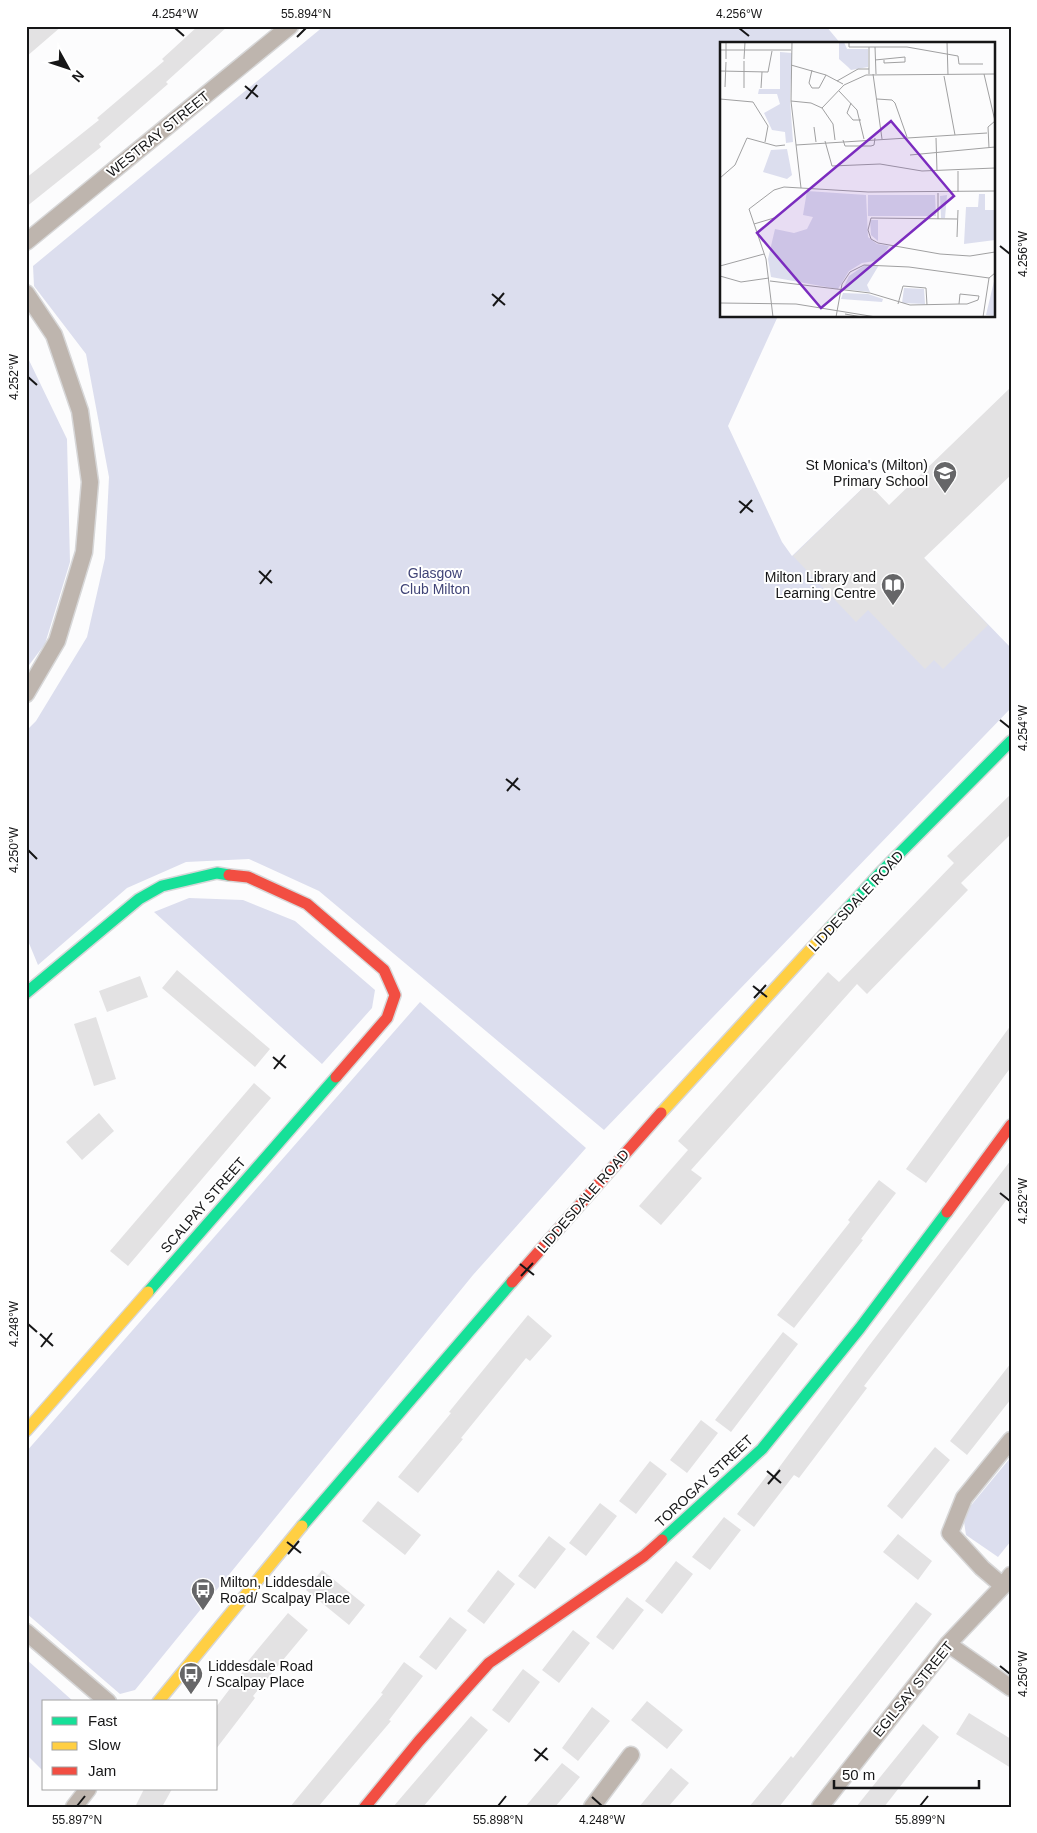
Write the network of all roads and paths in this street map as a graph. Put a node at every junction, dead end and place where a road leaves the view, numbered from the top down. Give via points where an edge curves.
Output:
1 (290, 26) edge
2 (26, 242) edge
3 (26, 293) edge
4 (26, 694) edge
5 (1011, 742) edge
6 (26, 993) edge
7 (1011, 1125) edge
8 (26, 1431) edge
9 (1011, 1440) edge
10 (1007, 1581) edge
11 (26, 1632) edge
12 (948, 1644) junction
13 (1011, 1688) edge
14 (106, 1700) edge
15 (160, 1700) edge
16 (632, 1755) dead end
17 (87, 1790) edge
18 (74, 1807) edge
19 (365, 1807) edge
20 (592, 1807) edge
21 (820, 1807) edge

1 - 2 street, WESTRAY STREET
3 - 4 street via 54,334 80,411 90,482 84,552 57,641
5 - 15 street, LIDDESDALE ROAD via 880,873 615,1164 334,1486
6 - 8 street, SCALPAY STREET via 140,899 162,886 216,874 248,877 308,904 384,970 395,995 387,1018
7 - 19 street, TOROGAY STREET via 860,1328 762,1449 644,1556 489,1662
9 - 10 street via 964,1498 950,1534 982,1568
10 - 12 street, EGILSAY STREET
11 - 14 street
12 - 13 street
12 - 21 street, EGILSAY STREET
16 - 20 street
17 - 18 street

